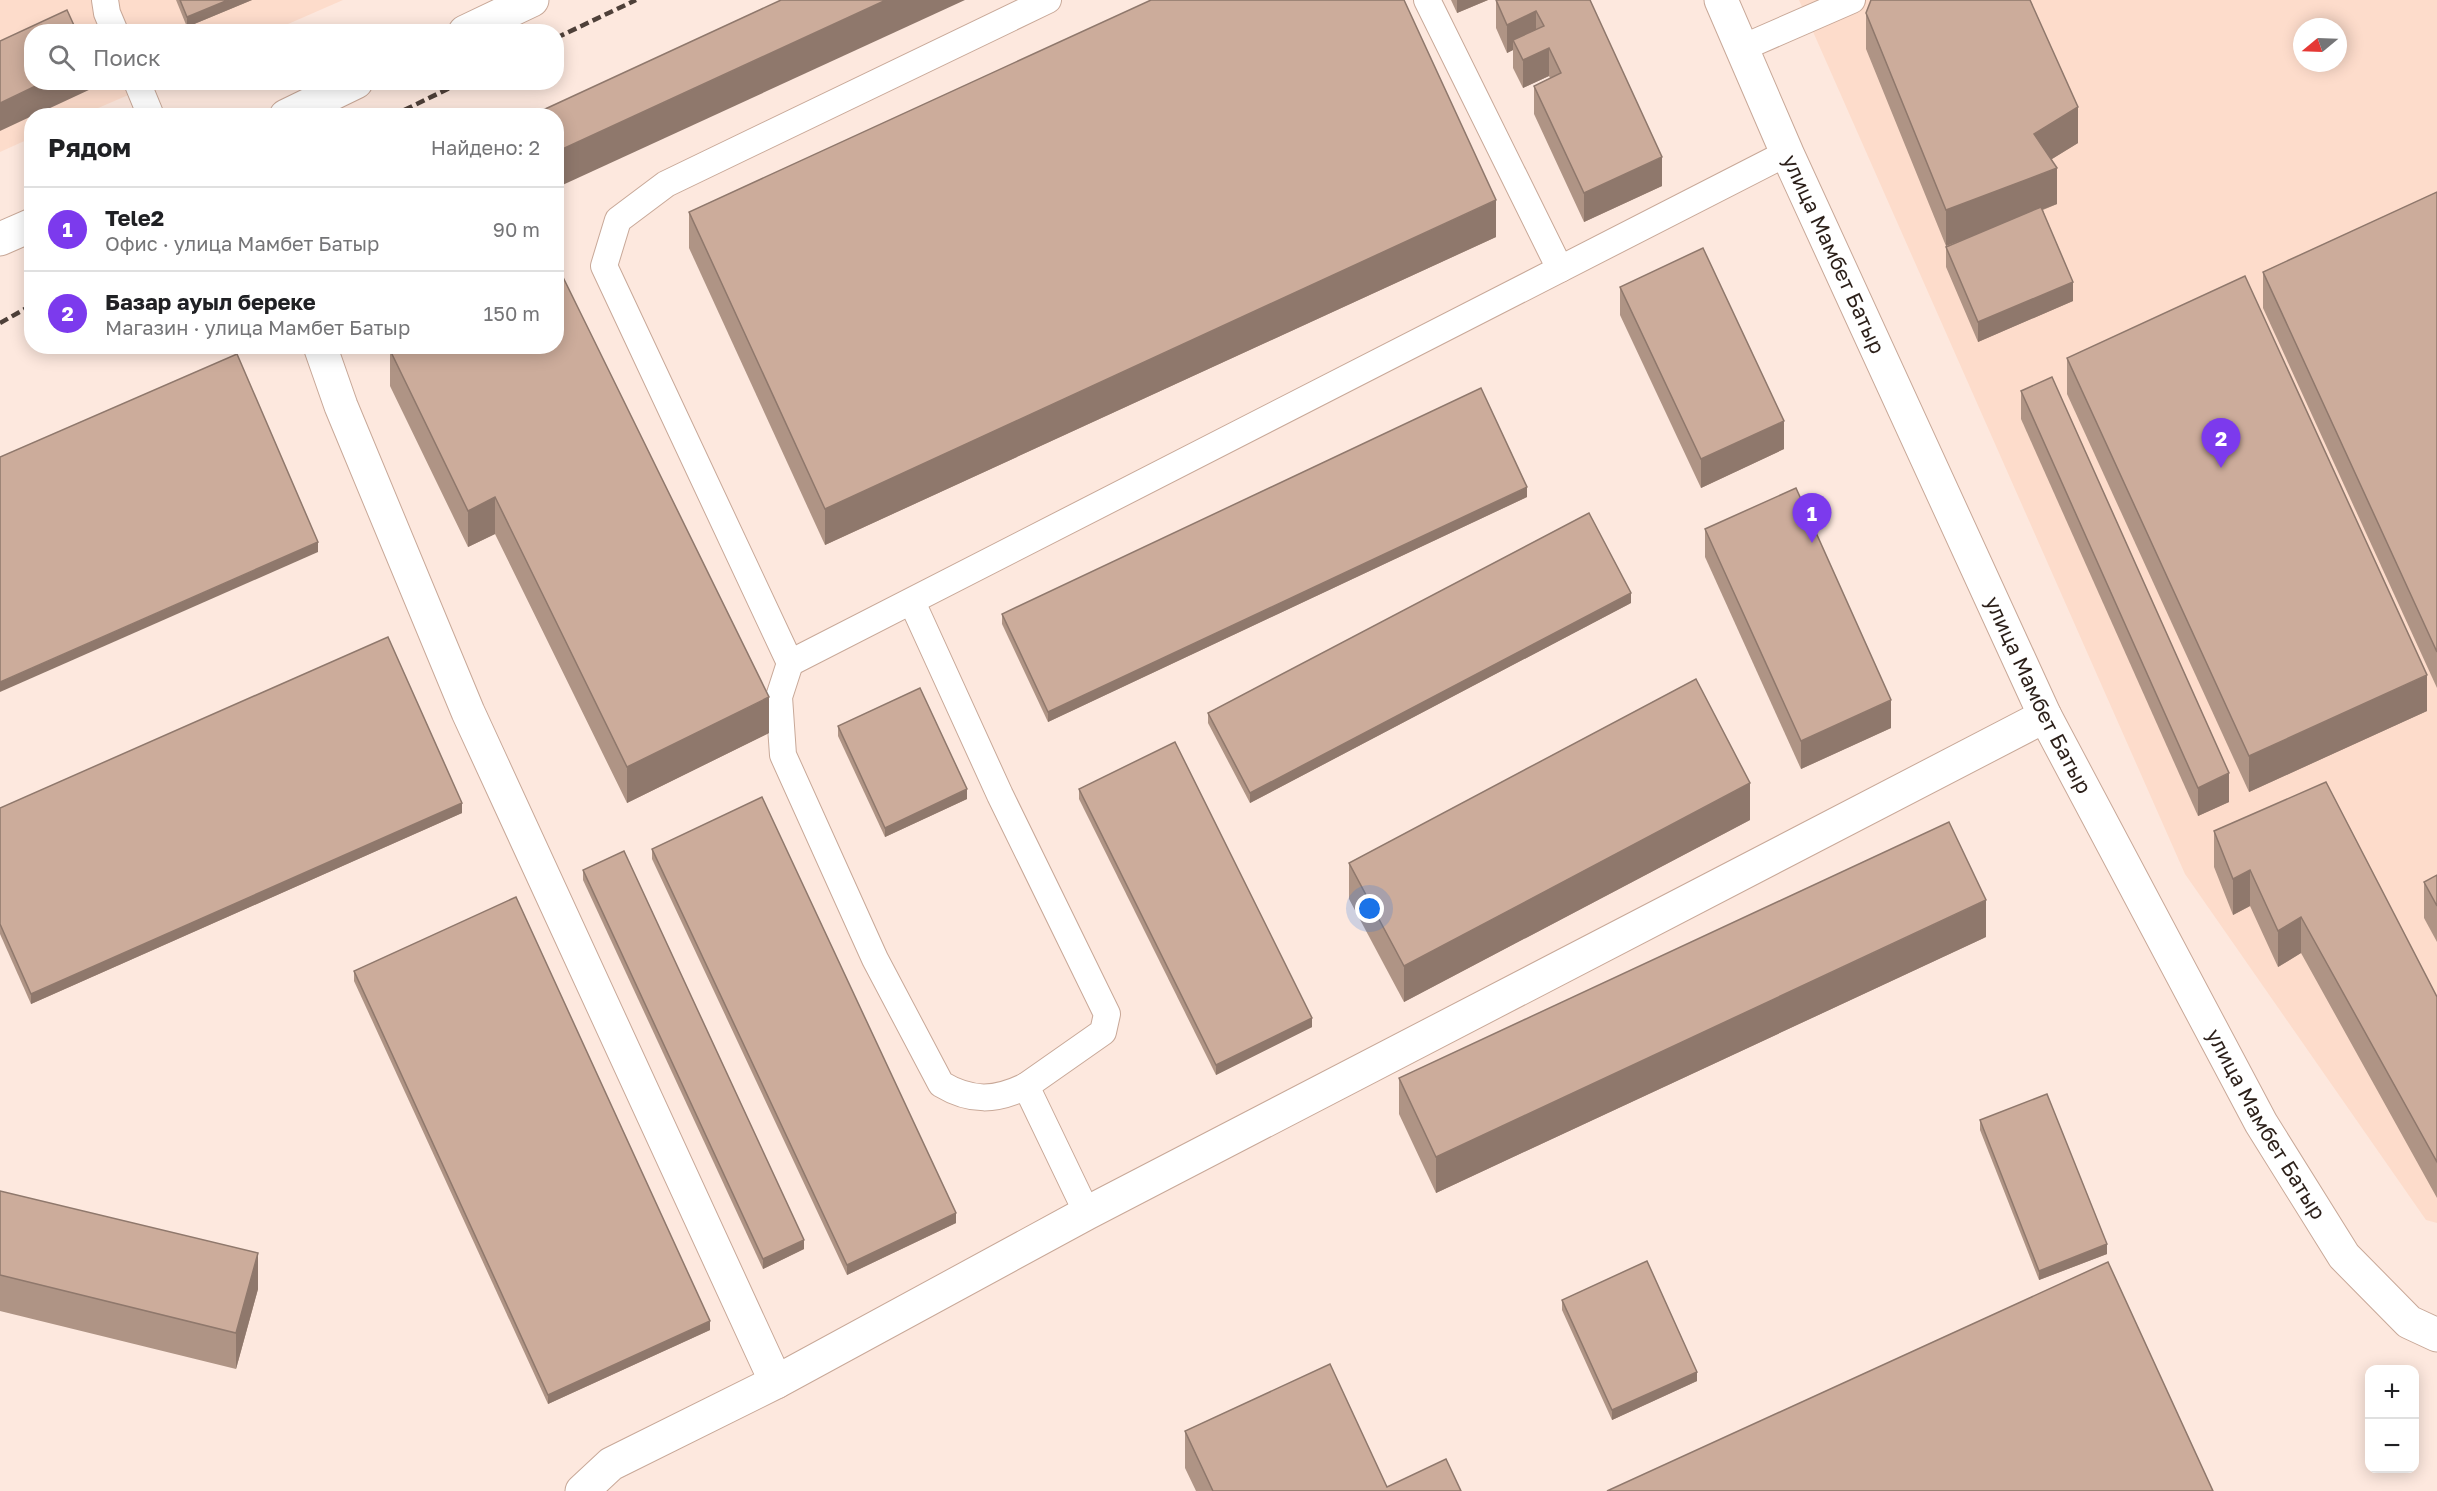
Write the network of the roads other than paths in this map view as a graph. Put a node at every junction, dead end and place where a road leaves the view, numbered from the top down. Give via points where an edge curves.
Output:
1 (105, 0) edge
2 (532, 0) edge
3 (1048, 0) edge
4 (1426, 0) edge
5 (1721, 0) edge
6 (1852, 0) edge
7 (112, 24) edge
8 (482, 24) edge
9 (1742, 48) junction
10 (140, 90) edge
11 (340, 90) edge
12 (148, 108) edge
13 (302, 108) edge
14 (1787, 153) junction
15 (24, 228) edge
16 (0, 239) edge
17 (1560, 269) junction
18 (324, 354) edge
19 (912, 602) junction
20 (790, 663) junction
21 (2045, 716) junction
22 (1026, 1086) junction
23 (1087, 1213) junction
24 (2437, 1335) edge
25 (776, 1382) junction
26 (582, 1491) edge

1 - 7 lane
2 - 8 street
3 - 20 lane via 666,184 618,220 604,266
4 - 17 lane
5 - 9 street, улица Мамбет Батыр
6 - 9 lane
9 - 14 street, улица Мамбет Батыр
10 - 12 lane
11 - 13 street
14 - 17 lane
14 - 21 street, улица Мамбет Батыр
15 - 16 street
17 - 19 lane
18 - 25 street via 341,406 468,712
19 - 20 lane
19 - 22 lane via 1000,795 1107,1014 1103,1032
20 - 22 lane via 779,697 783,755 875,958 941,1083 960,1095 985,1097 1006,1096
21 - 23 street
21 - 24 street, улица Мамбет Батыр via 2261,1123 2332,1238 2344,1256 2409,1322
22 - 23 lane
23 - 25 street
25 - 26 street via 611,1464

